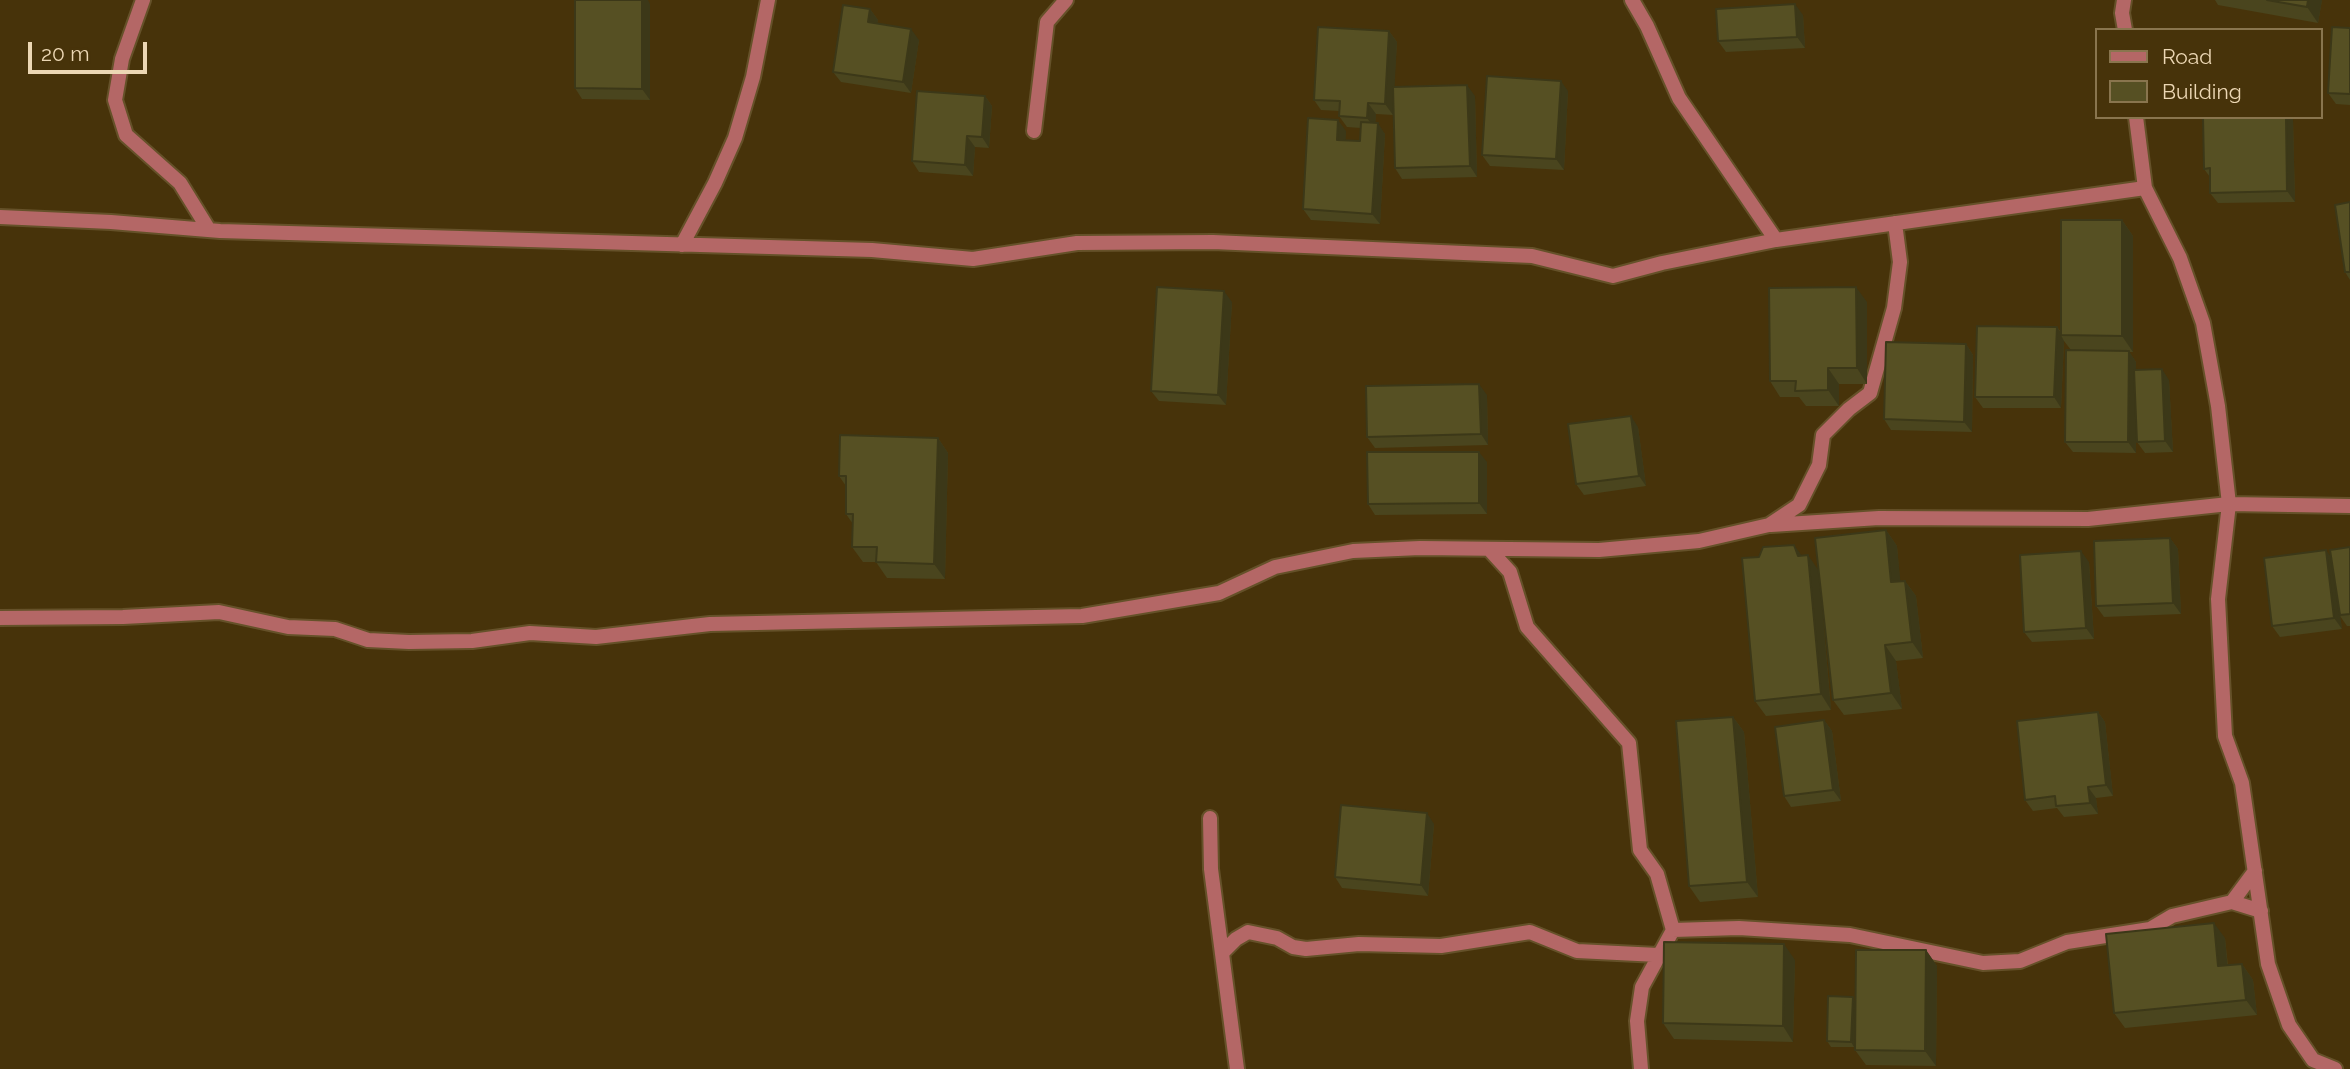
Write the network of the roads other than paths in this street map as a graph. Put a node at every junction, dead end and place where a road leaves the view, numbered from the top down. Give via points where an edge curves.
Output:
1 (143, 0) edge
2 (768, 0) edge
3 (1066, 0) edge
4 (1632, 0) edge
5 (2124, 0) edge
6 (2124, 28) edge
7 (2136, 119) edge
8 (1034, 131) dead end
9 (2146, 188) junction
10 (0, 217) edge
11 (1895, 223) junction
12 (209, 230) junction
13 (1776, 240) junction
14 (682, 245) junction
15 (2229, 504) junction
16 (2350, 506) edge
17 (1769, 525) junction
18 (1489, 549) junction
19 (0, 618) edge
20 (1210, 818) dead end
21 (2255, 871) junction
22 (2232, 902) junction
23 (2261, 911) junction
24 (1673, 930) junction
25 (1222, 954) junction
26 (1658, 955) junction
27 (1237, 1069) edge
28 (1641, 1069) edge
29 (2335, 1069) edge

1 - 12 street via 122,59 116,100 126,135 180,183
2 - 14 street via 736,138
3 - 8 street via 1048,22
4 - 13 street via 1679,98
5 - 6 street
7 - 9 street
9 - 11 street
9 - 15 street via 2180,258 2203,323
10 - 12 street
11 - 13 street
11 - 17 street via 1900,262 1894,308 1870,393 1823,435 1819,466 1799,505
12 - 14 street
13 - 14 street via 1613,276 1532,256 1213,242 1077,243 973,259 872,250
15 - 16 street
15 - 17 street via 2088,519 1879,518
15 - 21 street via 2218,599 2221,693 2225,736 2242,783
17 - 18 street via 1699,541 1599,550
18 - 19 street via 1353,551 1275,567 1219,593 1082,616 710,624 596,637 530,633 472,642 368,640 335,629 288,627 219,612
18 - 24 street via 1510,572 1527,627 1629,743 1640,850 1657,874
20 - 25 street
21 - 22 street
21 - 23 street
22 - 23 street
22 - 24 street via 2172,916 2150,929 2067,942 2008,962 1983,963 1850,935 1788,929
23 - 29 street via 2268,964 2289,1025 2313,1060
24 - 26 street
25 - 26 street via 1248,932 1306,949 1359,944 1441,946 1530,932 1577,951
25 - 27 street
26 - 28 street via 1642,987 1637,1021

